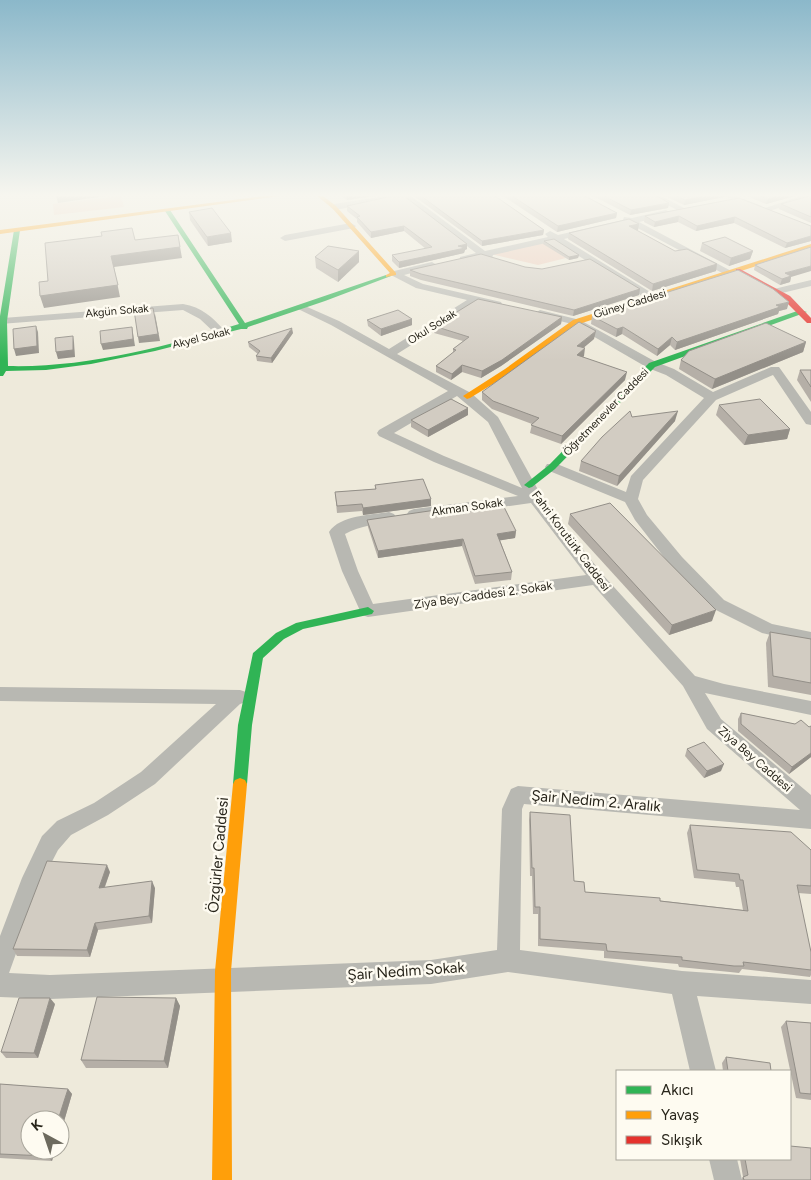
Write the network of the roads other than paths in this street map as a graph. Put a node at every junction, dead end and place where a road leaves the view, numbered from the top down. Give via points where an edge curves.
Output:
1 (13, 251) edge
2 (194, 251) edge
3 (373, 251) edge
4 (479, 251) edge
5 (495, 251) edge
6 (578, 251) edge
7 (692, 251) edge
8 (796, 251) edge
9 (483, 254) junction
10 (456, 260) edge
11 (592, 260) junction
12 (505, 262) edge
13 (576, 263) edge
14 (439, 264) edge
15 (734, 272) junction
16 (394, 274) junction
17 (811, 283) edge
18 (778, 291) junction
19 (651, 297) junction
20 (3, 298) edge
21 (476, 299) junction
22 (504, 305) edge
23 (301, 308) junction
24 (532, 311) edge
25 (805, 311) edge
26 (3, 321) junction
27 (576, 322) junction
28 (811, 322) edge
29 (244, 327) junction
30 (221, 334) junction
31 (389, 354) junction
32 (652, 365) junction
33 (1, 370) edge
34 (462, 394) junction
35 (712, 397) junction
36 (811, 421) edge
37 (552, 467) junction
38 (532, 491) junction
39 (631, 499) junction
40 (597, 579) junction
41 (368, 611) junction
42 (811, 638) edge
43 (689, 681) junction
44 (0, 694) edge
45 (243, 697) junction
46 (811, 708) edge
47 (811, 807) edge
48 (811, 820) edge
49 (508, 960) junction
50 (0, 967) edge
51 (223, 981) junction
52 (682, 983) junction
53 (0, 985) edge
54 (811, 992) edge
55 (703, 1070) edge
56 (723, 1160) edge
57 (222, 1180) edge
58 (728, 1180) edge

1 - 20 street
2 - 29 street
3 - 16 street
4 - 9 street
5 - 9 street
6 - 11 street
7 - 15 street
8 - 15 street, Güney Caddesi
9 - 10 street
9 - 12 street
11 - 13 street
11 - 19 street
14 - 16 street
15 - 18 street
15 - 19 street, Güney Caddesi
16 - 21 street via 420,286
16 - 23 street, Akyel Sokak
17 - 18 street
18 - 25 street
19 - 27 street, Güney Caddesi
20 - 26 street
21 - 22 street
21 - 31 street, Okul Sokak
23 - 29 street, Akyel Sokak
23 - 31 street, Fahri Korutürk Caddesi
24 - 27 street
25 - 28 street
25 - 32 street, Öğretmenevler Caddesi
26 - 30 street, Akgün Sokak via 182,307 194,308
26 - 33 street
27 - 32 street
27 - 34 street, Güney Caddesi via 508,371
29 - 30 street, Akyel Sokak
30 - 33 street, Akyel Sokak via 82,363
31 - 34 street, Fahri Korutürk Caddesi
32 - 35 street
32 - 37 street, Öğretmenevler Caddesi
34 - 38 street, Fahri Korutürk Caddesi via 493,420
34 - 38 street via 384,433 439,459
35 - 36 street via 775,370
35 - 39 street via 636,479
37 - 38 street, Öğretmenevler Caddesi
37 - 39 street
38 - 40 street, Fahri Korutürk Caddesi
38 - 41 street, Akman Sokak via 353,523 336,532
39 - 42 street via 640,517 676,561 718,604 768,629
40 - 41 street, Ziya Bey Caddesi 2. Sokak
40 - 43 street, Fahri Korutürk Caddesi
41 - 45 street, Özgürler Caddesi via 300,626 280,636 257,656
43 - 46 street via 724,692
43 - 47 street, Ziya Bey Caddesi via 714,724
44 - 45 street
45 - 50 street via 148,778 64,828 50,843 33,878
45 - 51 street, Özgürler Caddesi via 245,725
48 - 49 street, Şair Nedim 2. Aralık via 518,794 512,809
49 - 51 street, Şair Nedim Sokak via 431,972
49 - 52 street, Şair Nedim Sokak
51 - 53 street, Şair Nedim Sokak via 50,987
51 - 57 street, Özgürler Caddesi
52 - 54 street, Şair Nedim Sokak
52 - 55 street
56 - 58 street

